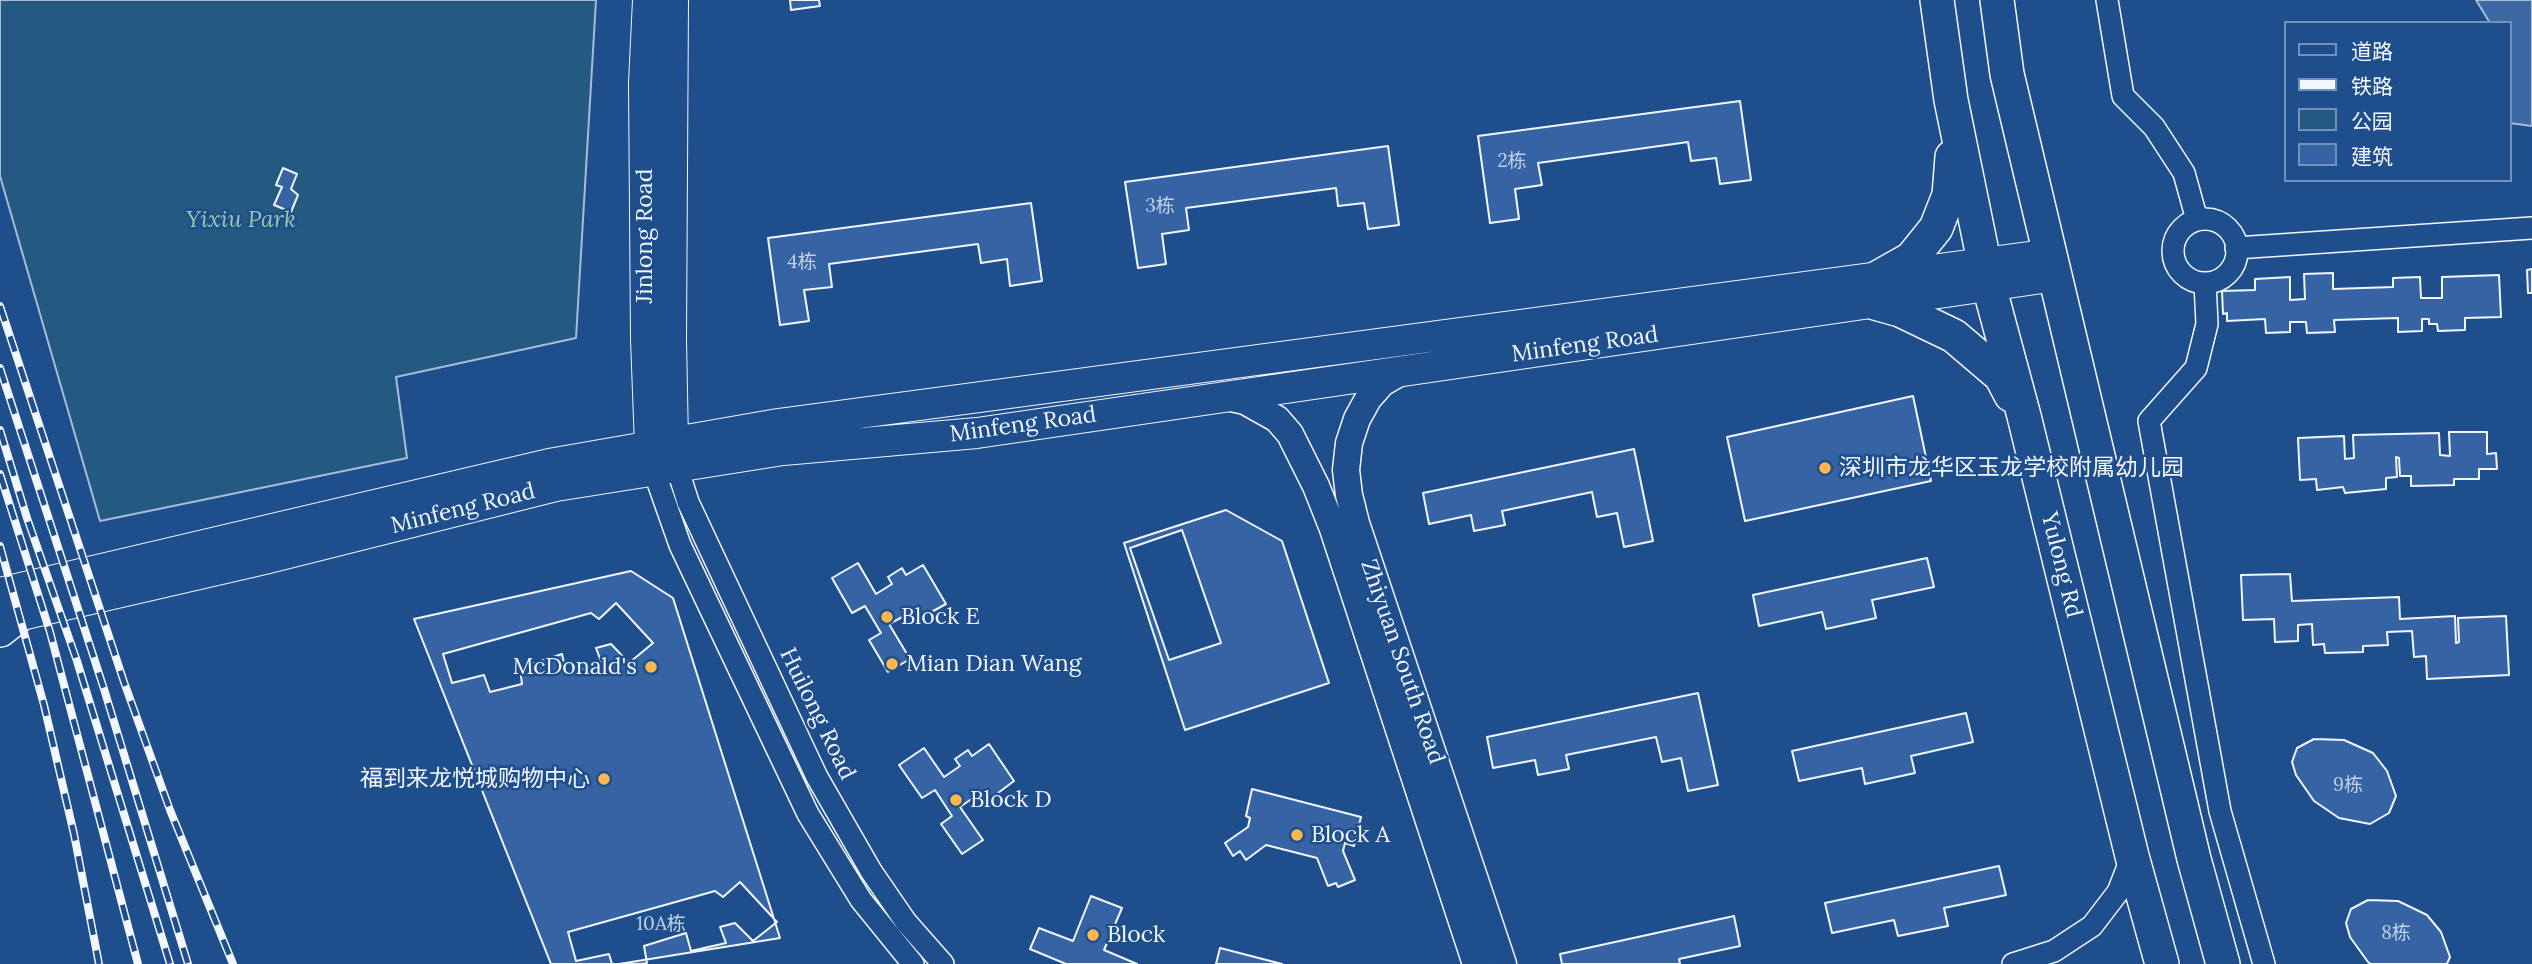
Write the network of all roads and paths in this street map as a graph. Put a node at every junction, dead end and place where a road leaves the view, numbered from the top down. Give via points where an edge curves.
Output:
1 (648, 0) edge
2 (673, 0) edge
3 (1937, 0) edge
4 (1997, 0) edge
5 (2107, 0) edge
6 (1955, 123) junction
7 (2197, 220) junction
8 (2532, 228) edge
9 (2236, 248) junction
10 (2053, 265) junction
11 (1987, 274) junction
12 (2205, 283) junction
13 (1877, 290) junction
14 (1401, 372) junction
15 (1227, 397) junction
16 (2024, 415) junction
17 (664, 457) junction
18 (5, 614) edge
19 (2132, 856) junction
20 (913, 964) edge
21 (943, 964) edge
22 (1476, 964) edge
23 (1503, 964) edge
24 (2013, 964) edge
25 (2162, 964) edge
26 (2223, 964) edge
27 (2264, 964) edge

1 - 17 main road, Jinlong Road via 646,339
2 - 17 main road, Jinlong Road
3 - 6 main road, Yulong Rd
4 - 10 main road via 2007,74
5 - 7 street via 2123,96 2154,127 2183,173
6 - 11 main road, Yulong Rd
6 - 13 main road via 1949,194 1936,228
7 - 9 street via 2216,221 2226,228
7 - 12 street via 2181,229 2173,250 2180,272
8 - 9 street
9 - 12 street via 2232,267 2224,277
10 - 11 main road, Minfeng Road
10 - 26 main road via 2193,859
11 - 13 main road, Minfeng Road
11 - 16 main road, Yulong Rd
12 - 27 street via 2207,324 2196,368 2149,421 2220,811
13 - 14 main road, Minfeng Road
13 - 16 main road via 1900,310 1954,336 2001,376
13 - 17 main road, Minfeng Road via 778,424
14 - 15 main road, Minfeng Road
14 - 23 street, Zhiyuan South Road via 1382,383 1357,419 1346,470 1349,495
15 - 17 main road, Minfeng Road via 977,433
15 - 22 street, Zhiyuan South Road via 1245,401 1277,419 1290,433 1317,486
16 - 19 main road, Yulong Rd
17 - 18 main road, Minfeng Road via 265,559
17 - 20 street via 680,545 808,814 861,900
17 - 21 street, Huilong Road via 817,776 871,871 906,922
19 - 24 street via 2118,892 2092,926 2054,951
19 - 25 main road, Yulong Rd

